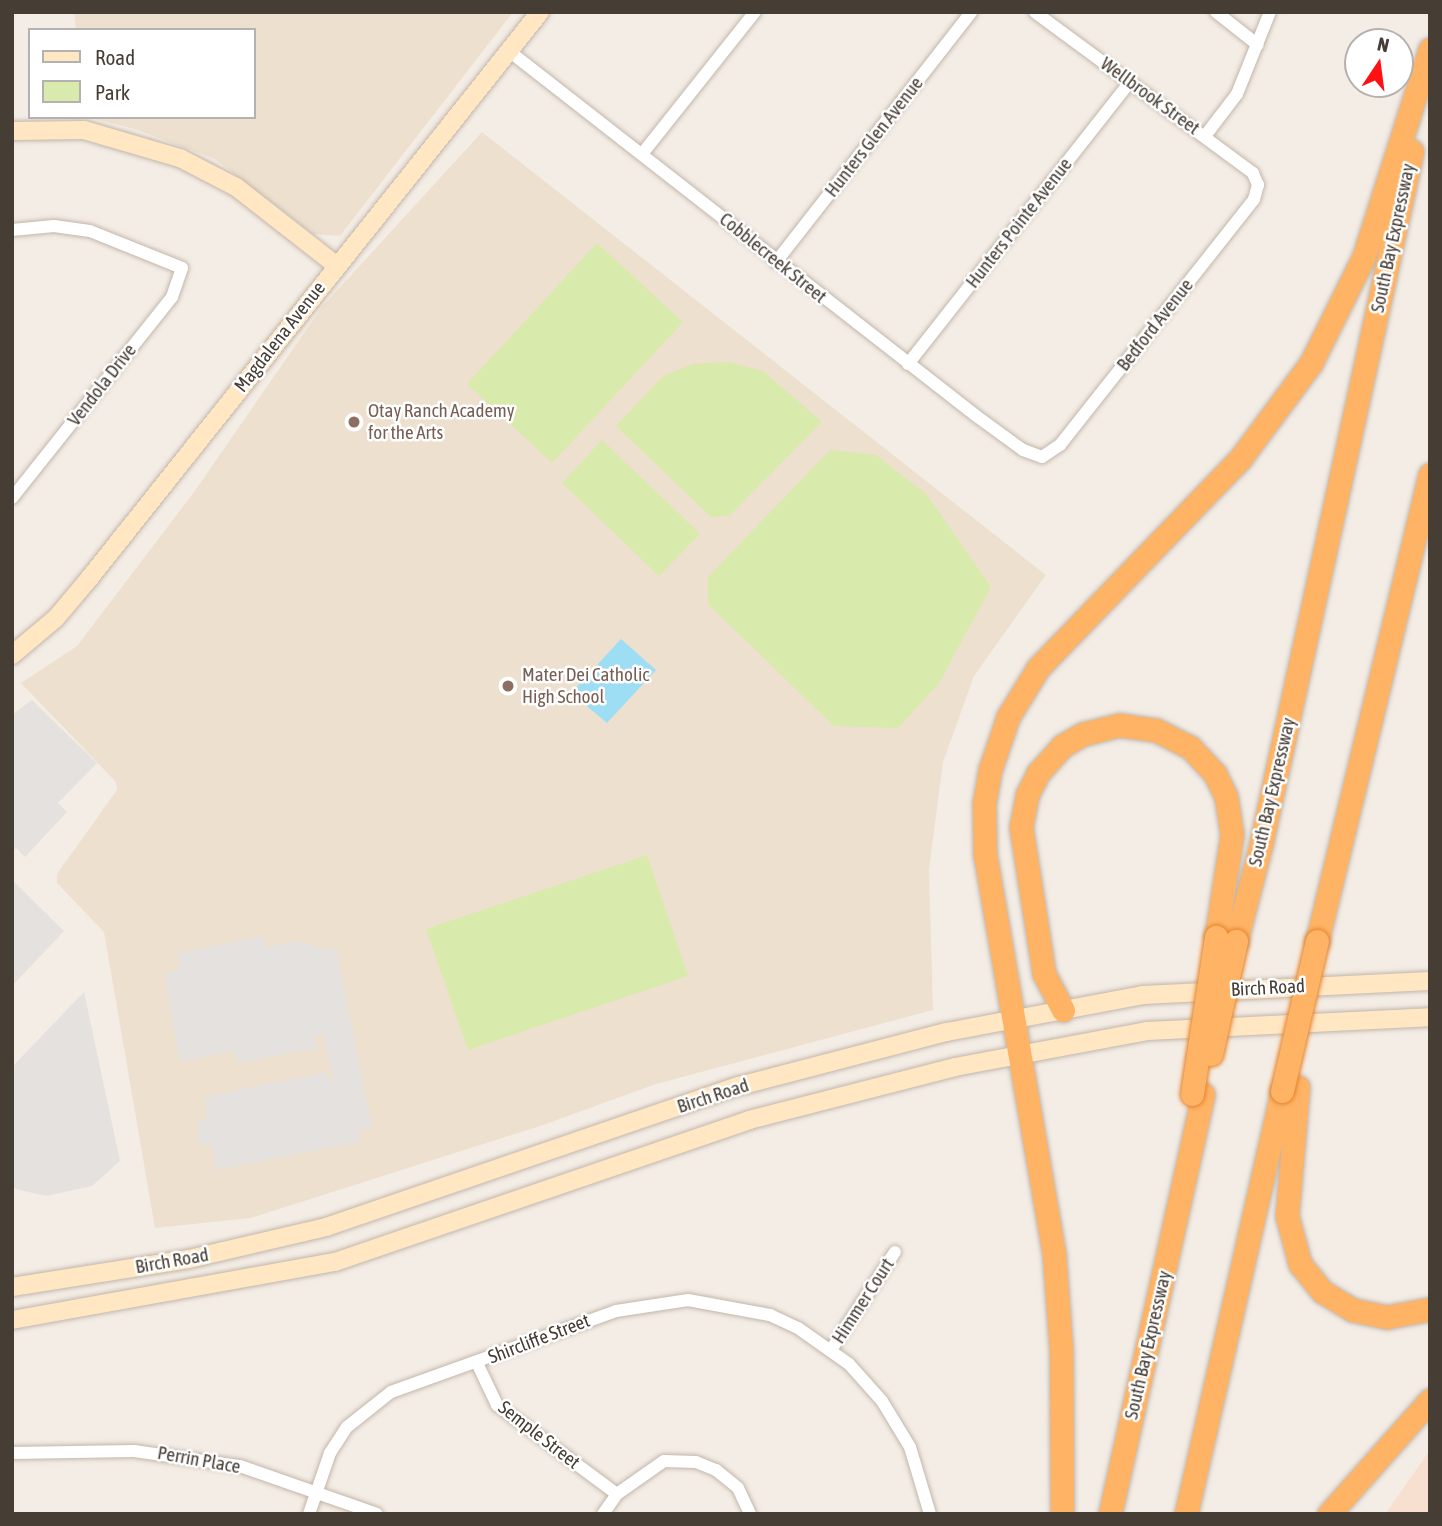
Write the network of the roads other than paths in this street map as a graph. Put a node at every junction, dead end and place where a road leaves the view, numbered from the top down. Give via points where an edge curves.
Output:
1 (540, 12) edge
2 (755, 12) edge
3 (971, 12) edge
4 (1035, 12) edge
5 (1216, 12) edge
6 (1270, 12) edge
7 (1258, 45) junction
8 (1430, 49) edge
9 (509, 51) junction
10 (1430, 69) edge
11 (1130, 82) junction
12 (12, 131) edge
13 (1205, 136) junction
14 (642, 154) junction
15 (1258, 185) joint
16 (12, 230) edge
17 (776, 262) junction
18 (336, 265) junction
19 (908, 364) junction
20 (1042, 457) joint
21 (1430, 474) edge
22 (12, 498) edge
23 (12, 655) edge
24 (1226, 939) junction
25 (1430, 981) edge
26 (1063, 1010) junction
27 (1430, 1017) edge
28 (1013, 1019) junction
29 (1020, 1055) junction
30 (1290, 1089) junction
31 (895, 1252) dead end
32 (12, 1287) edge
33 (1430, 1309) edge
34 (12, 1320) edge
35 (831, 1350) junction
36 (477, 1363) junction
37 (1430, 1400) edge
38 (12, 1453) edge
39 (317, 1489) junction
40 (617, 1494) junction
41 (309, 1514) edge
42 (377, 1514) edge
43 (603, 1514) edge
44 (750, 1514) edge
45 (930, 1514) edge
46 (1062, 1514) edge
47 (1110, 1514) edge
48 (1186, 1514) edge
49 (1329, 1514) edge

1 - 9 main road, Magdalena Avenue
2 - 14 street
3 - 17 street, Hunters Glen Avenue
4 - 11 street, Wellbrook Street
5 - 7 street
6 - 7 street
7 - 13 street via 1237,94
8 - 28 highway via 1364,256 1311,363 1240,459 1038,668 1001,734 987,787 984,838
9 - 14 street, Cobblecreek Street
9 - 18 main road, Magdalena Avenue
10 - 24 highway, South Bay Expressway via 1261,844
11 - 13 street, Wellbrook Street
11 - 19 street, Hunters Pointe Avenue
12 - 18 main road via 84,130 180,158 236,187
13 - 15 street, Wellbrook Street via 1253,173
14 - 17 street, Cobblecreek Street
15 - 20 street, Bedford Avenue via 1254,199 1060,445
16 - 22 street, Vendola Drive via 54,226 90,231 182,268 172,297
17 - 19 street, Cobblecreek Street
18 - 23 main road, Magdalena Avenue via 89,580 56,618
19 - 20 street, Cobblecreek Street via 1024,450
21 - 30 highway, bridge via 1315,947
24 - 26 highway via 1232,834 1226,797 1210,767 1189,747 1156,730 1119,725 1083,734 1045,763 1032,784 1022,817 1044,974
24 - 47 highway, South Bay Expressway, bridge via 1197,1094 1196,1124
25 - 26 main road, Birch Road via 1143,995
26 - 28 main road, Birch Road
27 - 29 main road, Birch Road via 1147,1031
28 - 29 highway
28 - 32 main road, Birch Road via 739,1086 326,1227 189,1259
29 - 34 main road, Birch Road via 749,1121 335,1262
29 - 46 highway via 1054,1254 1062,1349
30 - 33 highway via 1287,1216 1300,1264 1323,1292 1353,1310 1387,1317
30 - 48 highway
31 - 35 street, Himmer Court
35 - 36 street, Shircliffe Street via 770,1315 718,1303 670,1301 616,1311
35 - 45 street, Shircliffe Street via 864,1379 894,1418 910,1447
36 - 39 street, Shircliffe Street via 418,1379 368,1407 330,1453
36 - 40 street, Semple Street via 497,1405
37 - 49 highway
38 - 39 street, Perrin Place via 80,1449 153,1452 244,1468
39 - 41 street, Shircliffe Street
39 - 42 street, Perrin Place
40 - 43 street
40 - 44 street via 664,1461 696,1462 716,1470 738,1489

